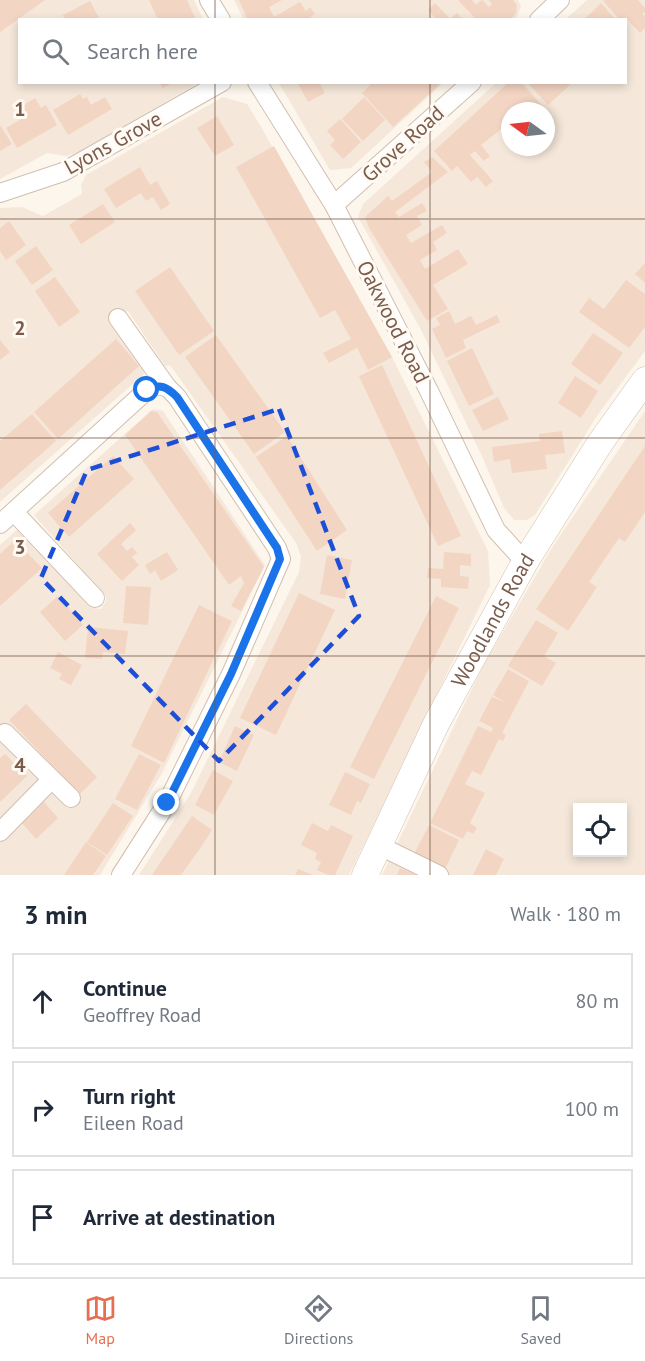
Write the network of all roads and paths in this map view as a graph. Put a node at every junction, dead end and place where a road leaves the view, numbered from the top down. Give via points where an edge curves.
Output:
1 (210, 0) edge
2 (220, 18) edge
3 (218, 84) edge
4 (258, 84) edge
5 (470, 84) edge
6 (0, 193) edge
7 (334, 205) junction
8 (118, 318) dead end
9 (645, 380) edge
10 (166, 387) junction
11 (7, 518) edge
12 (525, 562) junction
13 (95, 598) dead end
14 (5, 733) dead end
15 (51, 780) junction
16 (71, 798) dead end
17 (0, 832) edge
18 (380, 846) junction
19 (121, 875) edge
20 (364, 875) edge
21 (440, 875) edge

1 - 2 street
3 - 6 street, Lyons Grove via 63,172
4 - 7 street, Oakwood Road
5 - 7 street, Grove Road
7 - 12 street, Oakwood Road via 496,530
8 - 10 street
9 - 12 street, Woodlands Road
10 - 11 street via 147,390
10 - 19 street via 177,397 277,548 280,559 231,674 167,803
11 - 13 street
12 - 18 street, Woodlands Road via 437,722
14 - 15 street
15 - 16 street
15 - 17 street
18 - 20 street, Woodlands Road
18 - 21 street

